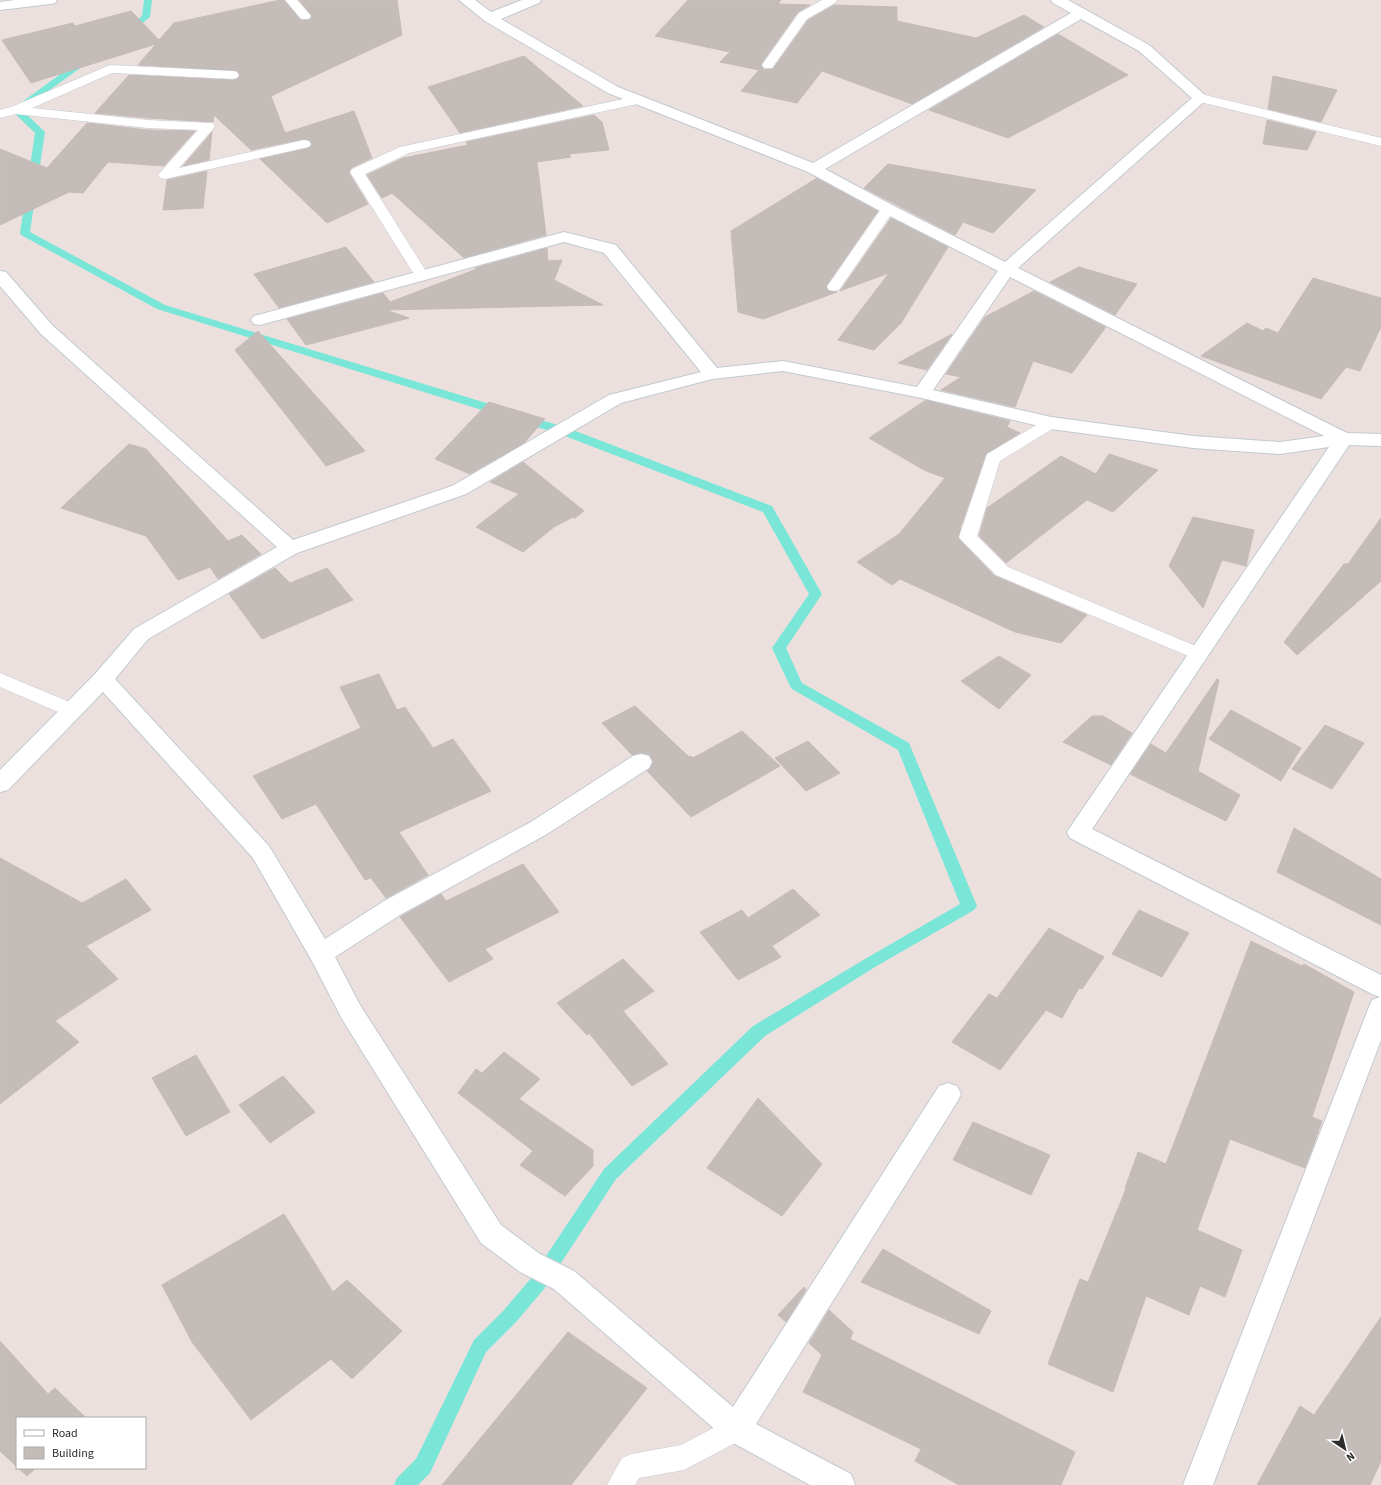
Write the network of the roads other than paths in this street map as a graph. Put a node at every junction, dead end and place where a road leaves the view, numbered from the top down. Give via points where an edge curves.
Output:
1 (50, 0) edge
2 (291, 0) edge
3 (466, 0) edge
4 (534, 0) edge
5 (831, 0) edge
6 (1058, 0) edge
7 (0, 6) edge
8 (1080, 13) junction
9 (305, 16) dead end
10 (490, 18) junction
11 (768, 65) dead end
12 (233, 75) dead end
13 (1201, 98) junction
14 (637, 100) junction
15 (16, 110) junction
16 (0, 114) edge
17 (1381, 142) edge
18 (304, 144) dead end
19 (814, 169) junction
20 (888, 209) junction
21 (1008, 268) junction
22 (0, 276) edge
23 (422, 276) junction
24 (834, 287) dead end
25 (260, 320) dead end
26 (712, 374) junction
27 (922, 394) junction
28 (1051, 423) junction
29 (1344, 439) junction
30 (1381, 440) edge
31 (290, 548) junction
32 (1199, 654) junction
33 (103, 679) junction
34 (0, 680) edge
35 (72, 711) junction
36 (642, 762) dead end
37 (0, 784) edge
38 (321, 954) junction
39 (1381, 987) edge
40 (1381, 1007) edge
41 (948, 1094) dead end
42 (736, 1429) junction
43 (620, 1485) edge
44 (840, 1485) edge
45 (1198, 1485) edge

1 - 7 street
2 - 9 lane
3 - 10 street
4 - 10 street
5 - 11 lane via 803,16
6 - 8 street
8 - 13 street via 1144,48
8 - 19 street
10 - 14 street via 613,90
12 - 15 lane via 110,69
13 - 17 lane
13 - 21 street
14 - 19 street
14 - 23 lane via 405,150 357,172
15 - 16 lane
15 - 18 lane via 148,124 208,126 165,175
19 - 20 street
20 - 21 street
20 - 24 lane
21 - 27 street
21 - 29 street
22 - 31 street via 47,330
23 - 25 street
23 - 26 street via 564,237 610,248
26 - 27 street via 783,366
26 - 31 street via 615,399 459,490
27 - 28 street
28 - 29 street via 1193,442 1280,448
28 - 32 lane via 993,458 968,537 1002,571
29 - 30 street
29 - 32 street
31 - 33 street via 141,634
32 - 39 street via 1078,832
33 - 35 street
33 - 38 street via 261,852
34 - 35 lane
35 - 37 street
36 - 38 street via 538,828 392,908
38 - 42 street via 351,1012 491,1234 530,1263 564,1280
40 - 45 street
41 - 42 street
42 - 43 lane via 684,1457 631,1467
42 - 44 street

